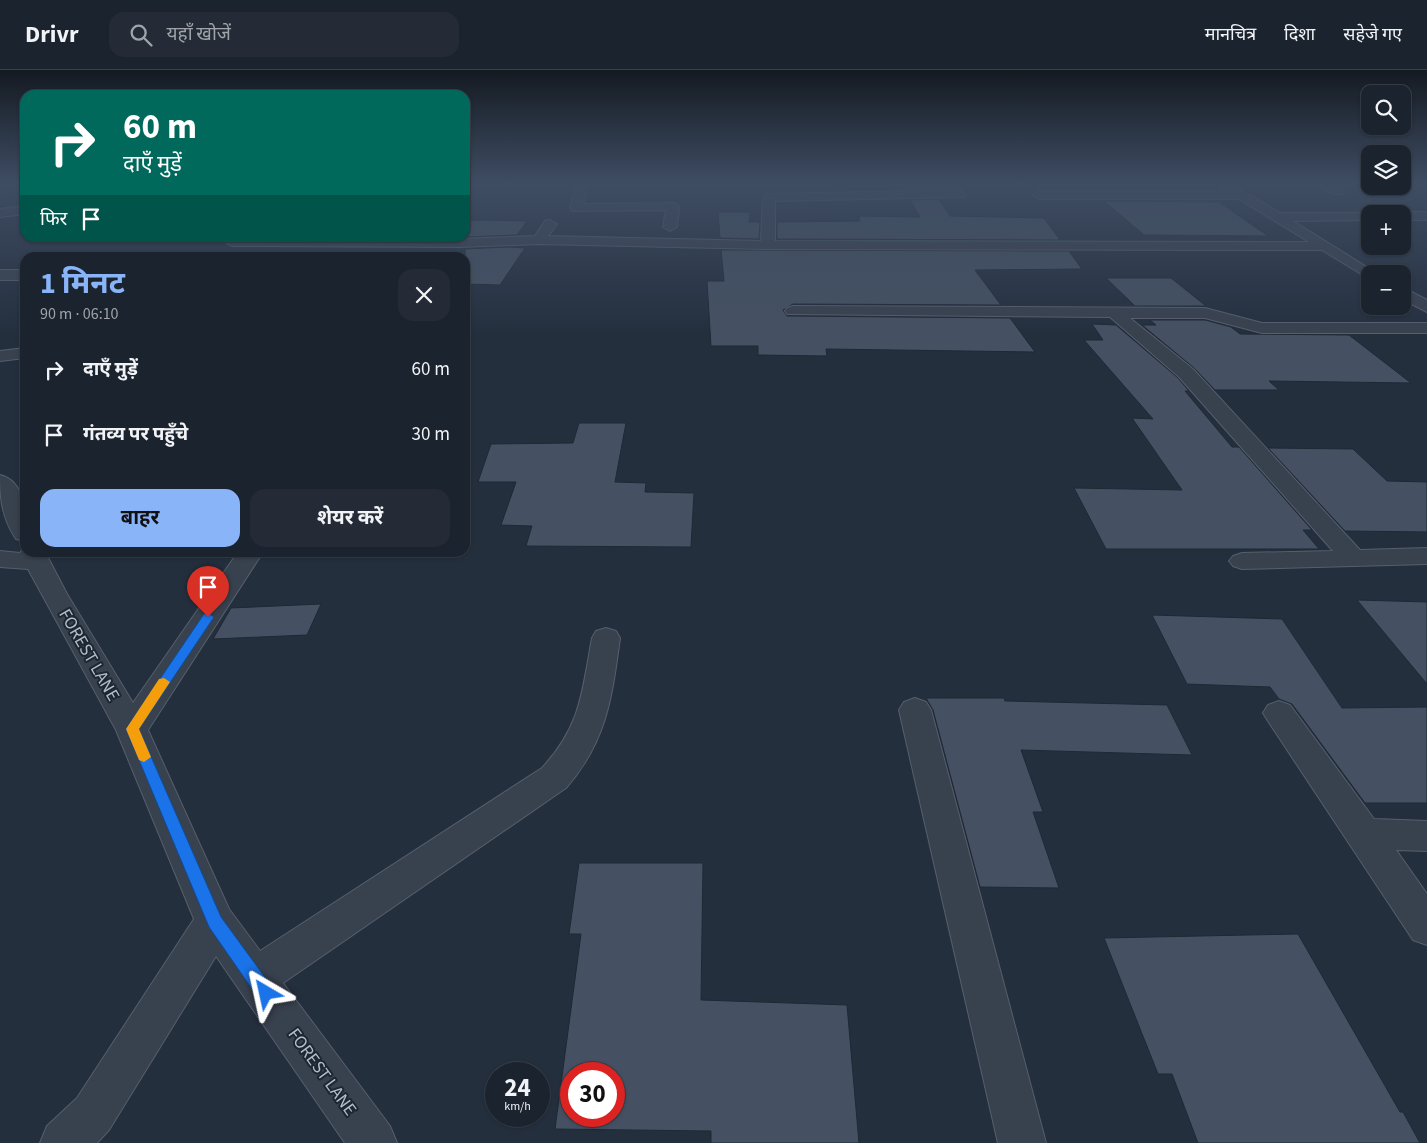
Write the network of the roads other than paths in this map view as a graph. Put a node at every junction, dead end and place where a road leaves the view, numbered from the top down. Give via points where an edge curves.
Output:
1 (544, 233) edge
2 (768, 233) edge
3 (1303, 233) edge
4 (539, 240) junction
5 (232, 242) dead end
6 (460, 242) joint
7 (470, 242) edge
8 (768, 245) junction
9 (1324, 246) junction
10 (454, 252) edge
11 (1361, 268) edge
12 (20, 274) edge
13 (0, 275) edge
14 (1411, 297) edge
15 (1427, 307) edge
16 (793, 311) dead end
17 (1113, 312) junction
18 (1427, 328) edge
19 (20, 354) edge
20 (0, 356) edge
21 (0, 482) edge
22 (20, 524) edge
23 (20, 553) edge
24 (1427, 556) edge
25 (35, 557) edge
26 (248, 557) edge
27 (1353, 558) junction
28 (0, 559) edge
29 (1242, 560) dead end
30 (606, 638) dead end
31 (915, 710) dead end
32 (1279, 713) dead end
33 (132, 729) junction
34 (1364, 834) junction
35 (1427, 836) edge
36 (215, 922) junction
37 (1427, 927) edge
38 (255, 978) junction
39 (64, 1143) edge
40 (373, 1143) edge
41 (1022, 1143) edge

1 - 4 street
2 - 8 street
3 - 9 street
4 - 7 street
4 - 8 street
5 - 6 street
6 - 10 street
8 - 9 street
9 - 11 street
12 - 13 street
14 - 15 street
16 - 17 street
17 - 18 street via 1205,313 1262,328
17 - 27 street via 1186,373
19 - 20 street
21 - 22 street, FOREST LANE
23 - 28 street
24 - 27 street
25 - 33 street, FOREST LANE
26 - 33 street
27 - 29 street
30 - 38 street via 594,706 584,737 554,778
31 - 41 street
32 - 34 street
33 - 36 street, FOREST LANE
34 - 35 street
34 - 37 street
36 - 38 street, FOREST LANE
36 - 39 street via 93,1114
38 - 40 street, FOREST LANE

